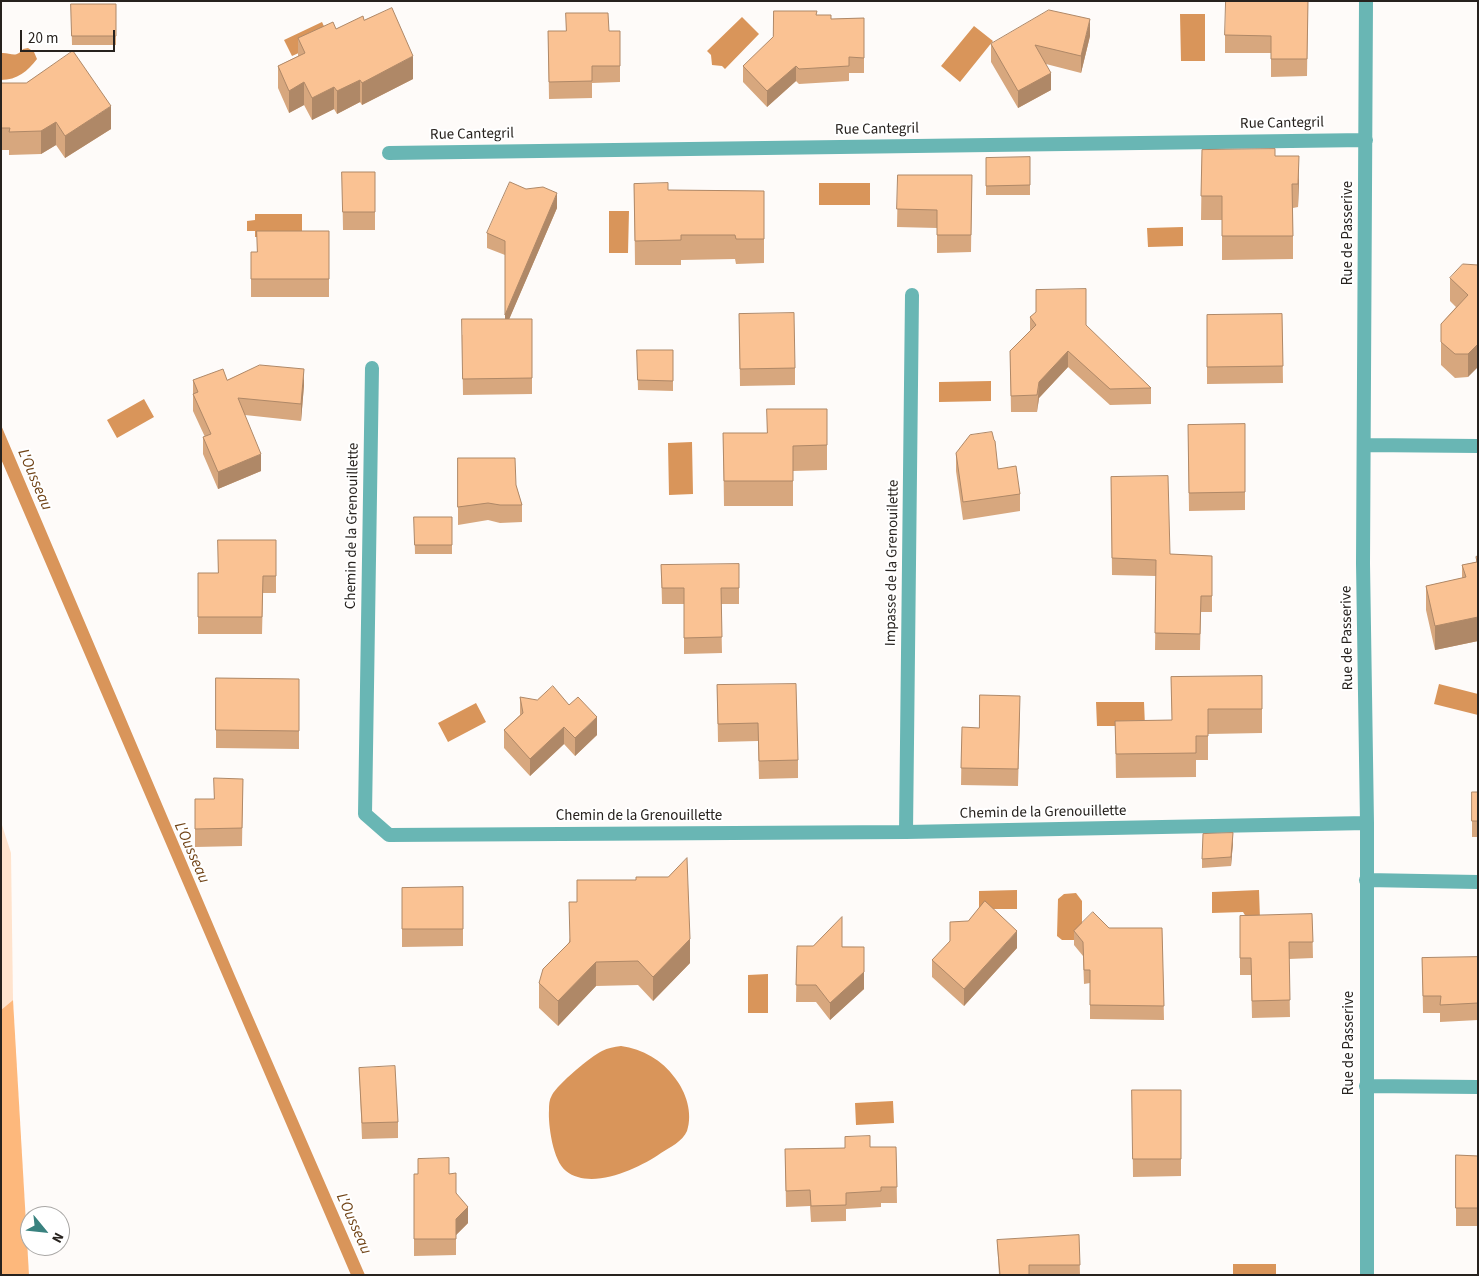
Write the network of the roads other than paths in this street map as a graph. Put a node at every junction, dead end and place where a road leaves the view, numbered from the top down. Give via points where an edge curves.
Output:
1 (1366, 1) edge
2 (1366, 140) junction
3 (389, 153) dead end
4 (912, 295) dead end
5 (372, 368) dead end
6 (1364, 445) junction
7 (1478, 446) edge
8 (1367, 823) junction
9 (906, 832) junction
10 (1366, 880) junction
11 (1478, 882) edge
12 (1366, 1086) junction
13 (1478, 1087) edge
14 (1367, 1275) edge

1 - 2 street, Rue de Passerive
2 - 3 street, Rue Cantegril
2 - 6 street, Rue de Passerive
4 - 9 street, Impasse de la Grenouilette
5 - 9 street, Chemin de la Grenouillette via 365,814 371,820 389,835
6 - 7 street
6 - 8 street, Rue de Passerive
8 - 9 street, Chemin de la Grenouillette
8 - 10 street, Rue de Passerive
10 - 11 street
10 - 12 street, Rue de Passerive
12 - 13 street
12 - 14 street, Rue de Passerive

